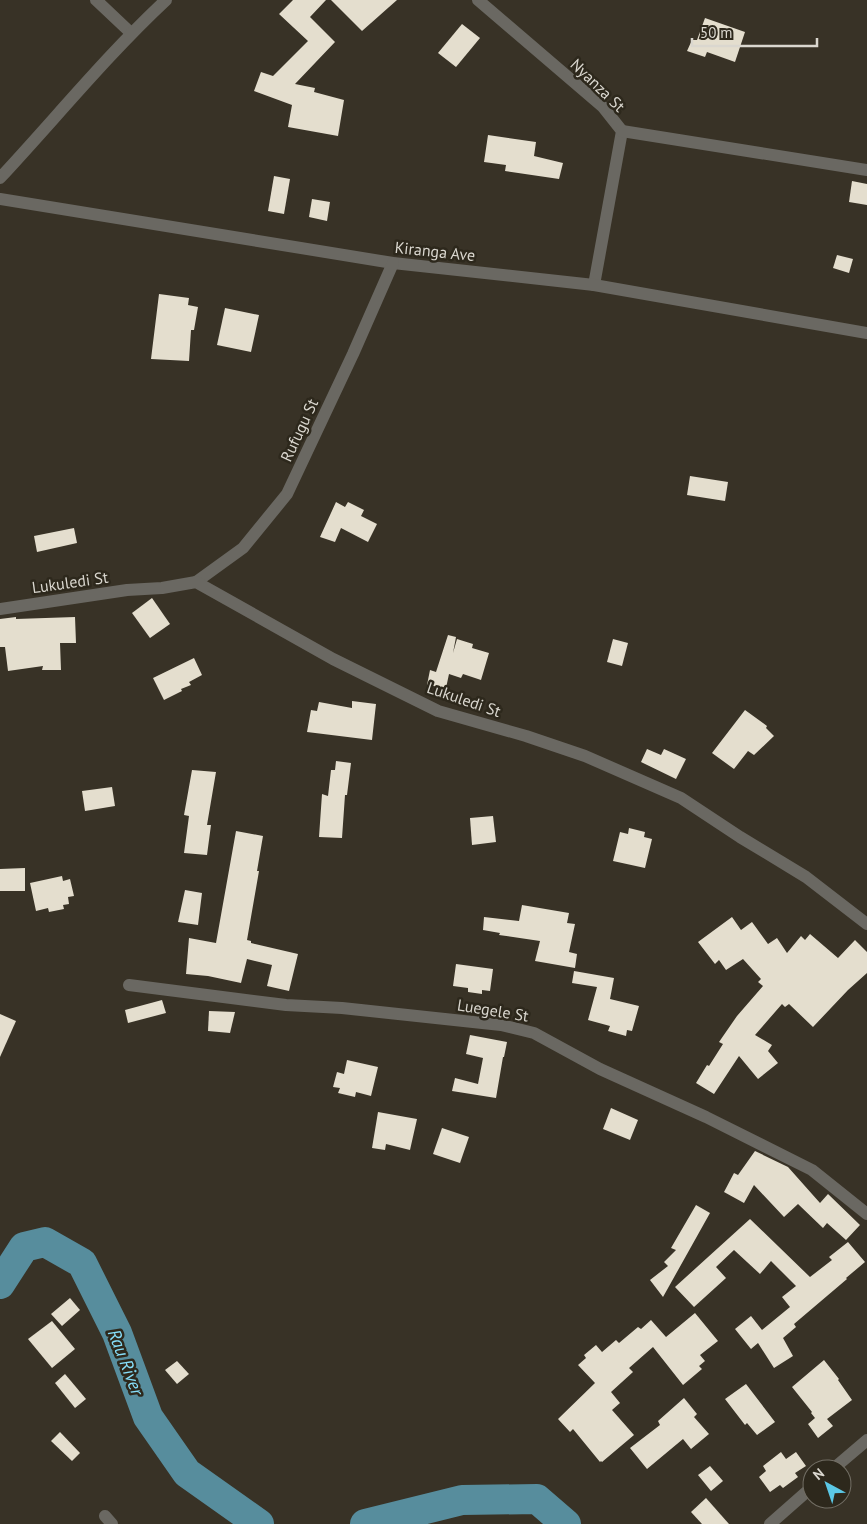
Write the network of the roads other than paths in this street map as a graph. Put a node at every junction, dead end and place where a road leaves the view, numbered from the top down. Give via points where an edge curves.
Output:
1 (96, 0) edge
2 (166, 0) edge
3 (478, 0) edge
4 (131, 33) junction
5 (622, 131) junction
6 (867, 170) edge
7 (0, 178) edge
8 (0, 199) edge
9 (393, 263) junction
10 (594, 286) junction
11 (867, 333) edge
12 (196, 582) junction
13 (0, 609) edge
14 (867, 924) edge
15 (129, 986) dead end
16 (867, 1214) edge
17 (867, 1440) edge
18 (845, 1459) edge
19 (802, 1497) edge
20 (770, 1524) edge

1 - 4 street
2 - 4 street
3 - 5 street, Nyanza St via 603,107
4 - 7 street
5 - 6 street
5 - 10 street, Nyanza St
8 - 9 street, Kiranga Ave
9 - 10 street, Kiranga Ave
9 - 12 street, Rufugu St via 287,494 243,548
10 - 11 street, Kiranga Ave
12 - 13 street, Lukuledi St
12 - 14 street, Lukuledi St via 333,659 438,711 585,756 681,798 806,877
15 - 16 street, Luegele St via 501,1025 534,1033 600,1069 812,1170
17 - 18 street
19 - 20 street

